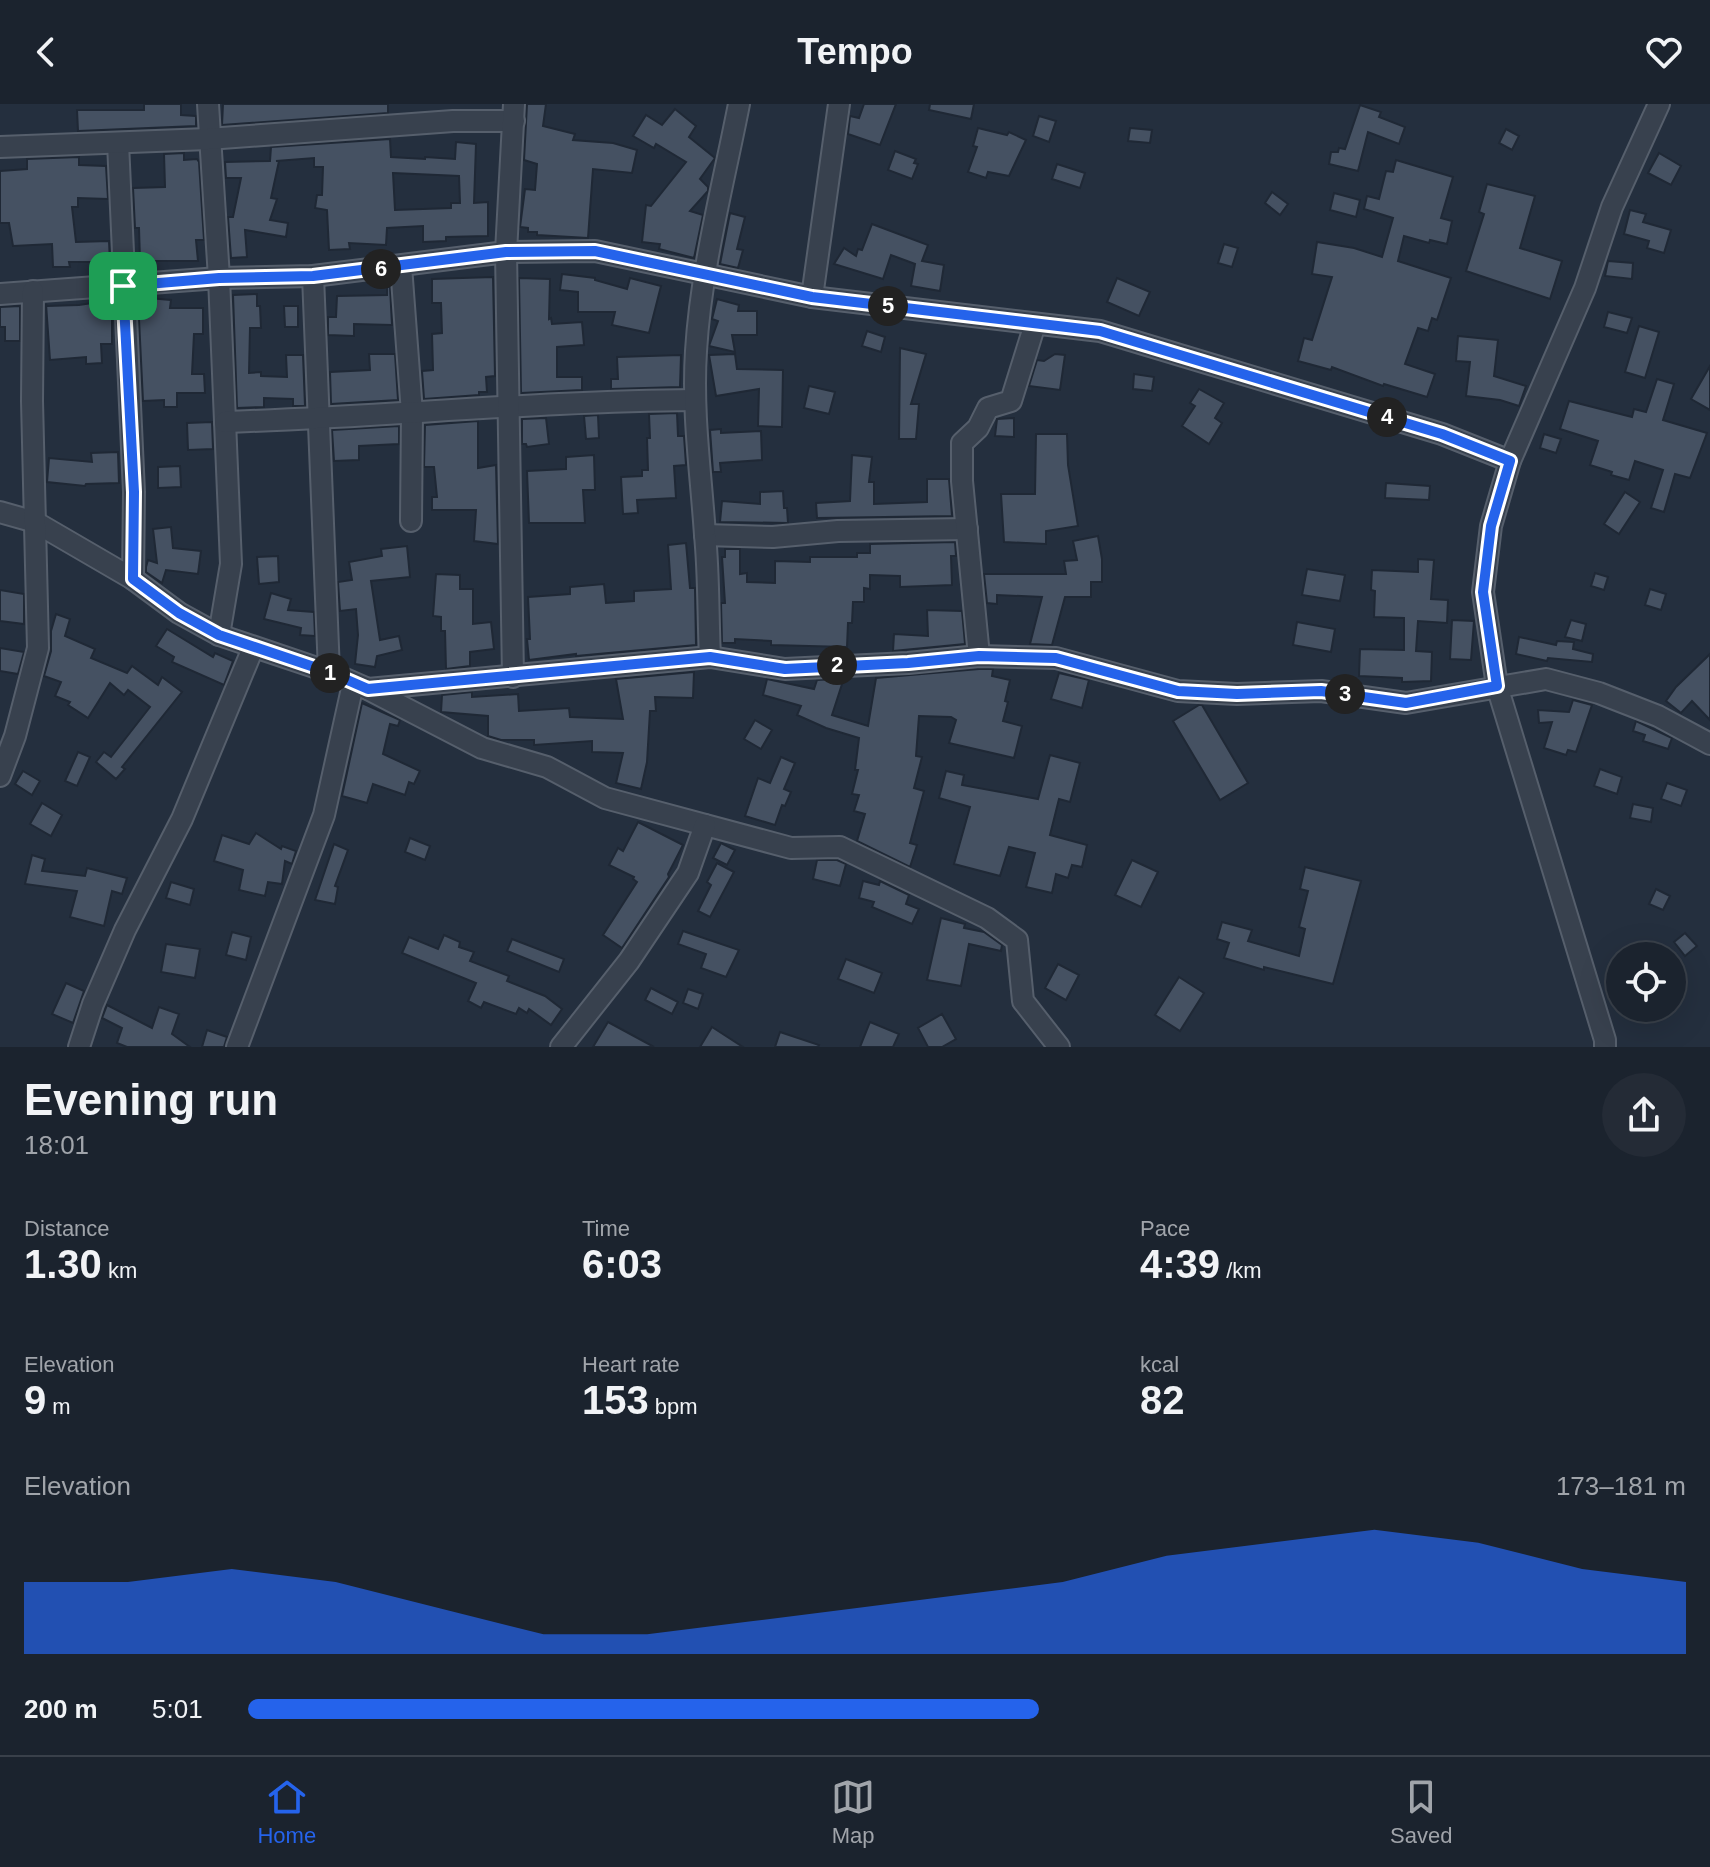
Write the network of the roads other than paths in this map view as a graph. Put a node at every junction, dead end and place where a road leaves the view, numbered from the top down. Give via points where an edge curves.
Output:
1 (208, 104) edge
2 (739, 104) edge
3 (839, 104) edge
4 (1659, 104) edge
5 (514, 113) edge
6 (208, 139) junction
7 (118, 143) junction
8 (0, 147) edge
9 (506, 252) junction
10 (401, 266) junction
11 (706, 275) junction
12 (313, 276) junction
13 (219, 278) junction
14 (123, 286) junction
15 (33, 291) junction
16 (0, 294) edge
17 (812, 297) junction
18 (1035, 324) junction
19 (695, 400) junction
20 (510, 408) junction
21 (412, 413) junction
22 (319, 419) junction
23 (225, 422) junction
24 (1510, 461) junction
25 (0, 512) edge
26 (411, 521) dead end
27 (35, 522) junction
28 (967, 529) junction
29 (705, 535) junction
30 (133, 579) junction
31 (219, 635) junction
32 (253, 648) junction
33 (979, 656) junction
34 (710, 657) junction
35 (329, 672) junction
36 (513, 677) junction
37 (361, 686) junction
38 (1497, 686) junction
39 (1710, 744) edge
40 (0, 776) edge
41 (705, 825) junction
42 (79, 1047) edge
43 (237, 1047) edge
44 (561, 1047) edge
45 (1059, 1047) edge
46 (1605, 1047) edge

1 - 6 street
2 - 11 street
3 - 17 street
4 - 24 street
5 - 6 street
5 - 9 street
6 - 7 street
6 - 13 street
7 - 8 street
7 - 14 street
9 - 10 street
9 - 11 street via 595,251
9 - 20 street
10 - 12 street
10 - 21 street
11 - 17 street
11 - 19 street
12 - 13 street
12 - 22 street
13 - 14 street
13 - 23 street
14 - 15 street
14 - 30 street
15 - 16 street
15 - 27 street
17 - 18 street
18 - 24 street via 1100,331 1442,434
18 - 28 street via 1011,401 988,408 962,443
19 - 20 street
19 - 29 street
20 - 21 street
20 - 36 street
21 - 22 street
21 - 26 street
22 - 23 street
22 - 35 street
23 - 31 street via 231,564
24 - 38 street via 1491,526 1483,592
25 - 27 street
27 - 30 street
27 - 40 street via 38,648
28 - 29 street
28 - 33 street
29 - 34 street
30 - 31 street
31 - 32 street
32 - 35 street
32 - 42 street via 182,819 103,980
33 - 34 street via 785,669
33 - 38 street via 1056,658 1178,691 1321,691 1406,703
34 - 36 street
35 - 37 street
36 - 37 street
37 - 41 street via 482,748 547,767 605,798
37 - 43 street via 324,815
38 - 39 street via 1546,679 1599,693
38 - 46 street
41 - 44 street via 688,873 629,961
41 - 45 street via 791,848 840,847 987,918 1017,940 1023,1001

